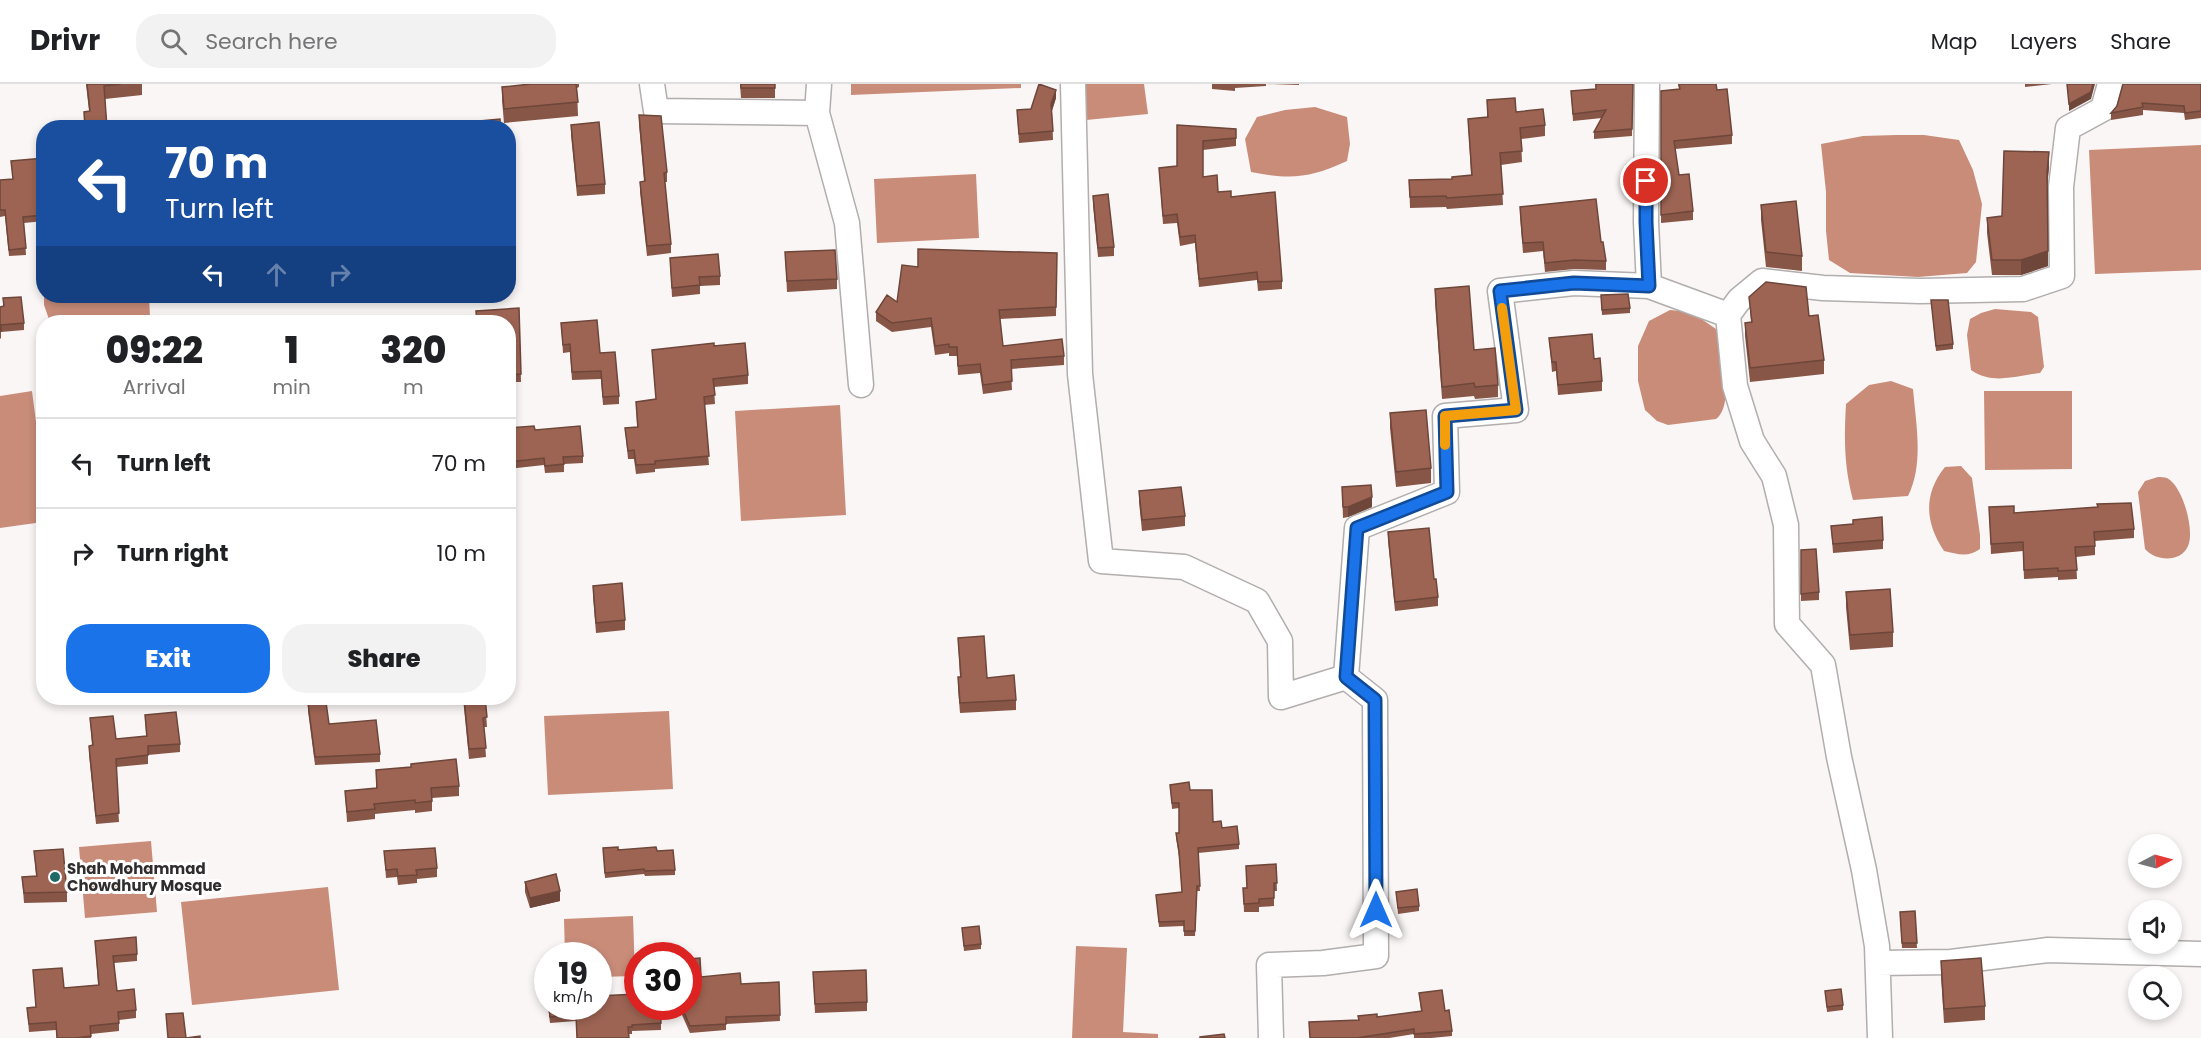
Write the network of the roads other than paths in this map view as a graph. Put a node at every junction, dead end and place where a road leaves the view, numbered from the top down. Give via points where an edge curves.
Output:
1 (652, 84) edge
2 (819, 84) edge
3 (1073, 84) edge
4 (1647, 84) edge
5 (2110, 84) edge
6 (817, 113) junction
7 (1649, 286) junction
8 (1728, 315) junction
9 (861, 385) dead end
10 (1346, 677) junction
11 (2201, 954) edge
12 (1878, 963) junction
13 (1271, 1038) edge
14 (1880, 1038) edge

1 - 6 street via 656,111
2 - 6 street
3 - 10 street via 1080,374 1101,561 1184,567 1257,601 1280,641 1281,697
4 - 7 street
5 - 8 street via 2103,109 2068,128 2061,187 2062,276 2023,289 1932,291 1823,288 1762,281
6 - 9 street via 847,223
7 - 8 street
7 - 10 street via 1574,283 1500,291 1516,410 1445,416 1447,492 1357,528
8 - 12 street via 1735,386 1752,441 1774,476 1786,525 1787,624 1823,665 1864,870
10 - 13 street via 1375,700 1376,956 1269,965
11 - 12 street via 2048,950 1951,962
12 - 14 street

